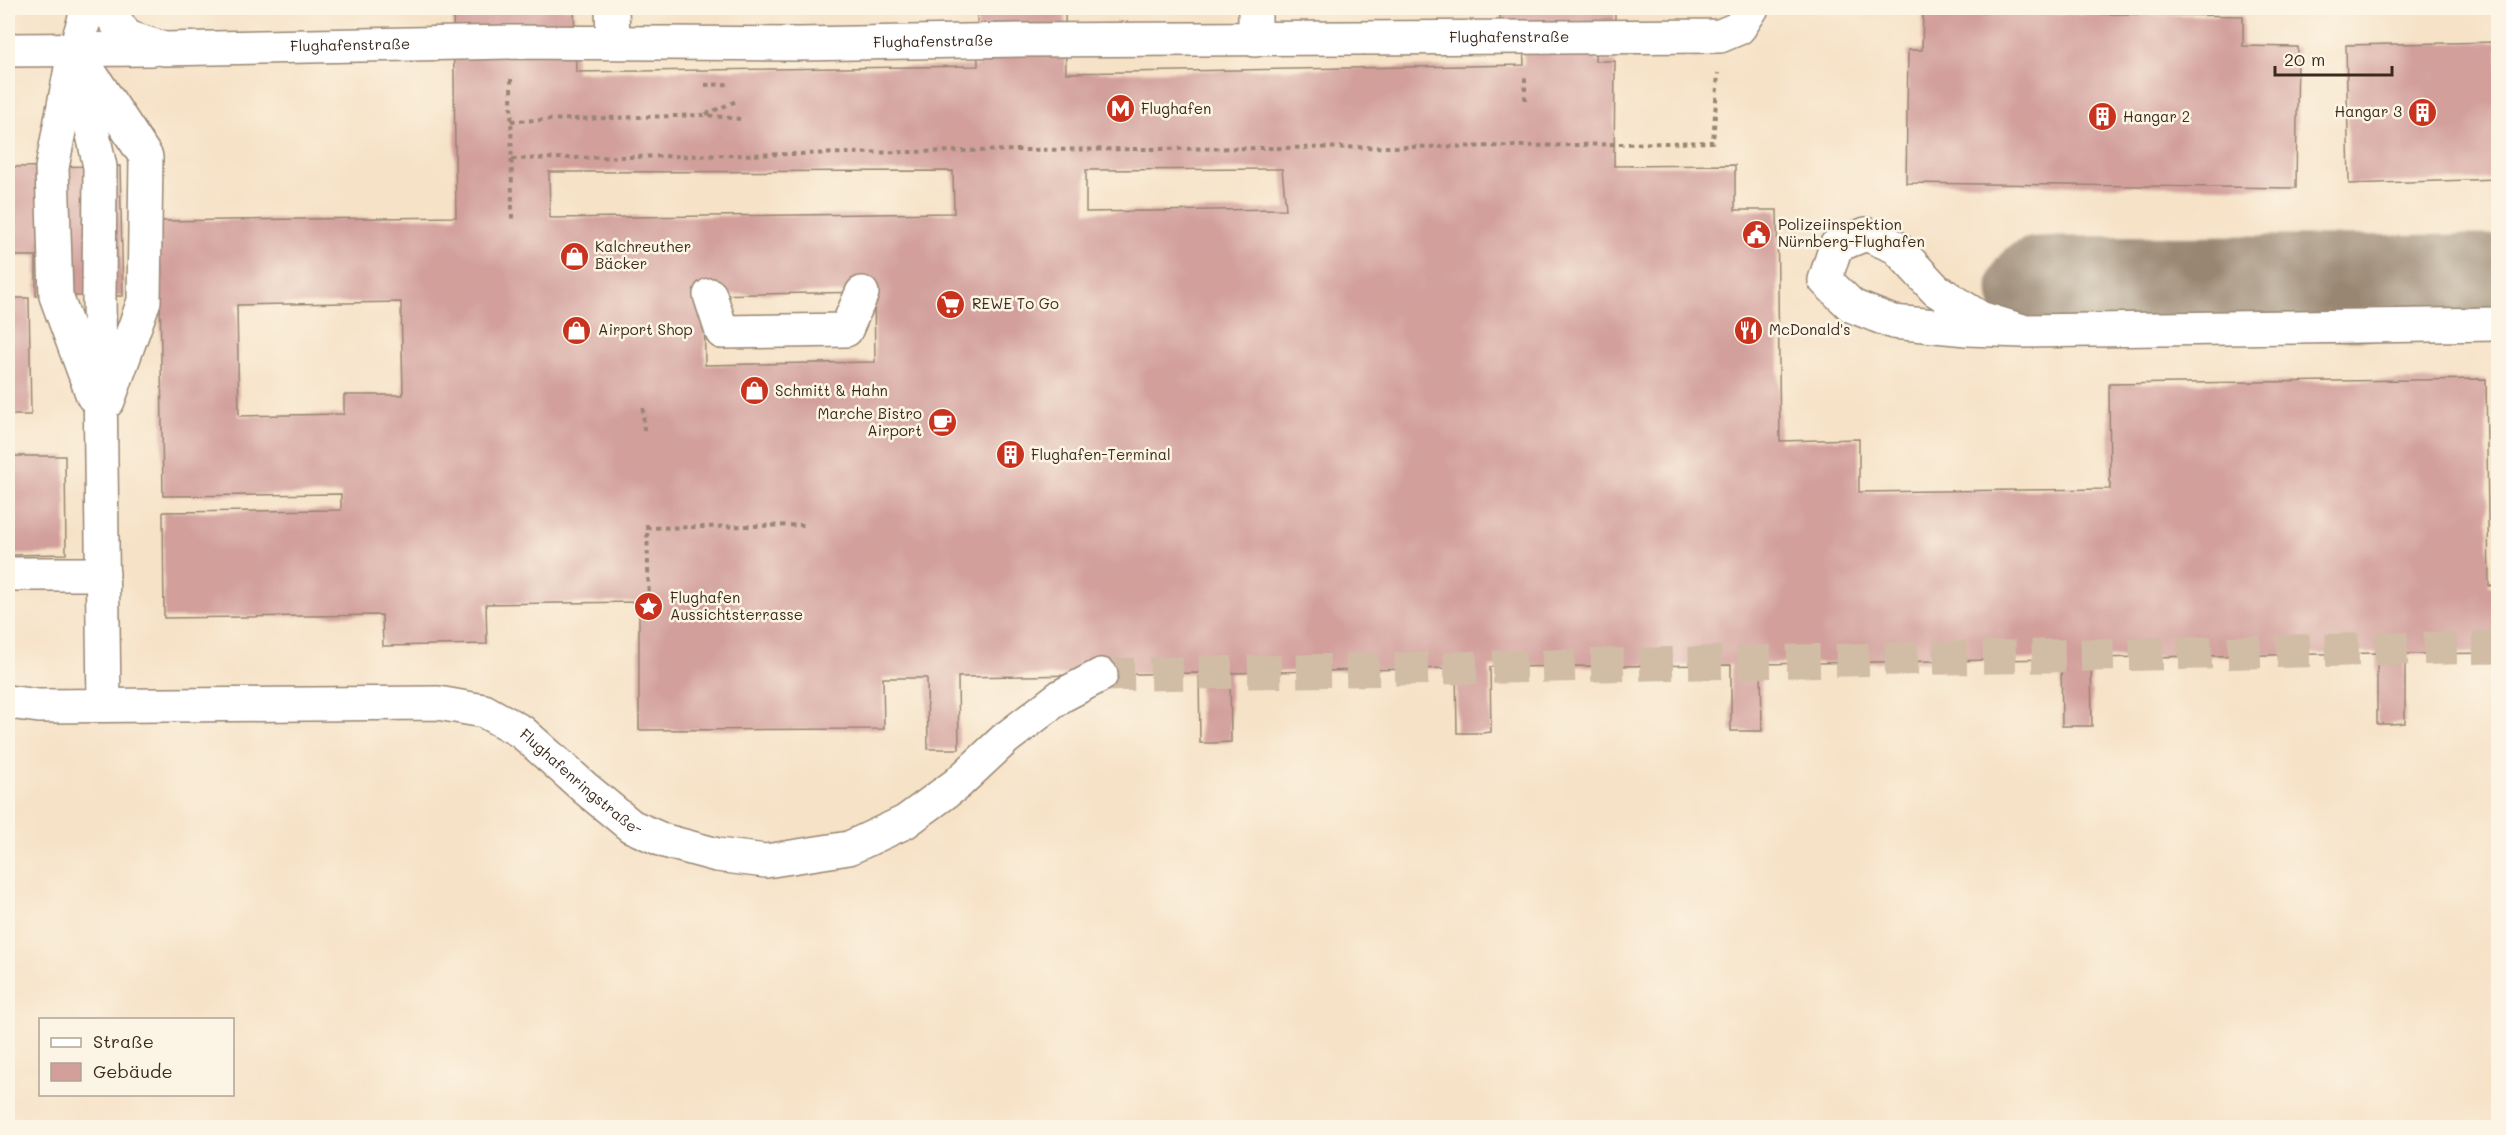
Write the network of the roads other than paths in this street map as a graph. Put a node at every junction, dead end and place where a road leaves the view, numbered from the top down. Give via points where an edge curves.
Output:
1 (91, 8) edge
2 (106, 8) edge
3 (612, 8) edge
4 (1752, 8) edge
5 (1255, 23) edge
6 (613, 42) junction
7 (164, 49) junction
8 (8, 50) edge
9 (75, 50) junction
10 (862, 293) dead end
11 (710, 295) dead end
12 (2499, 324) edge
13 (2023, 331) junction
14 (101, 420) junction
15 (8, 574) edge
16 (103, 574) junction
17 (1101, 675) tunnel mouth
18 (8, 702) edge
19 (105, 705) junction

1 - 9 street
2 - 7 street, Flughafenstraße via 127,37
3 - 6 street
4 - 5 street, Flughafenstraße via 1739,28 1720,36
5 - 6 street, Flughafenstraße via 1021,40
6 - 7 street, Flughafenstraße
7 - 9 street
8 - 9 street
9 - 14 street via 100,167
9 - 14 street via 52,168 56,296
9 - 14 street via 146,157 144,301
10 - 11 street via 846,330 722,332
12 - 13 street
13 - 13 street via 1980,318 1936,290 1896,247 1866,234 1836,246 1825,280 1852,306 1893,322
14 - 16 street
15 - 16 street
16 - 19 street
17 - 19 street, Flughafenringstraße- via 1061,696 1005,739 957,784 905,822 849,848 766,861 717,855 665,841 631,826 522,732 484,711 438,703
18 - 19 street, Flughafenringstraße- via 39,706

